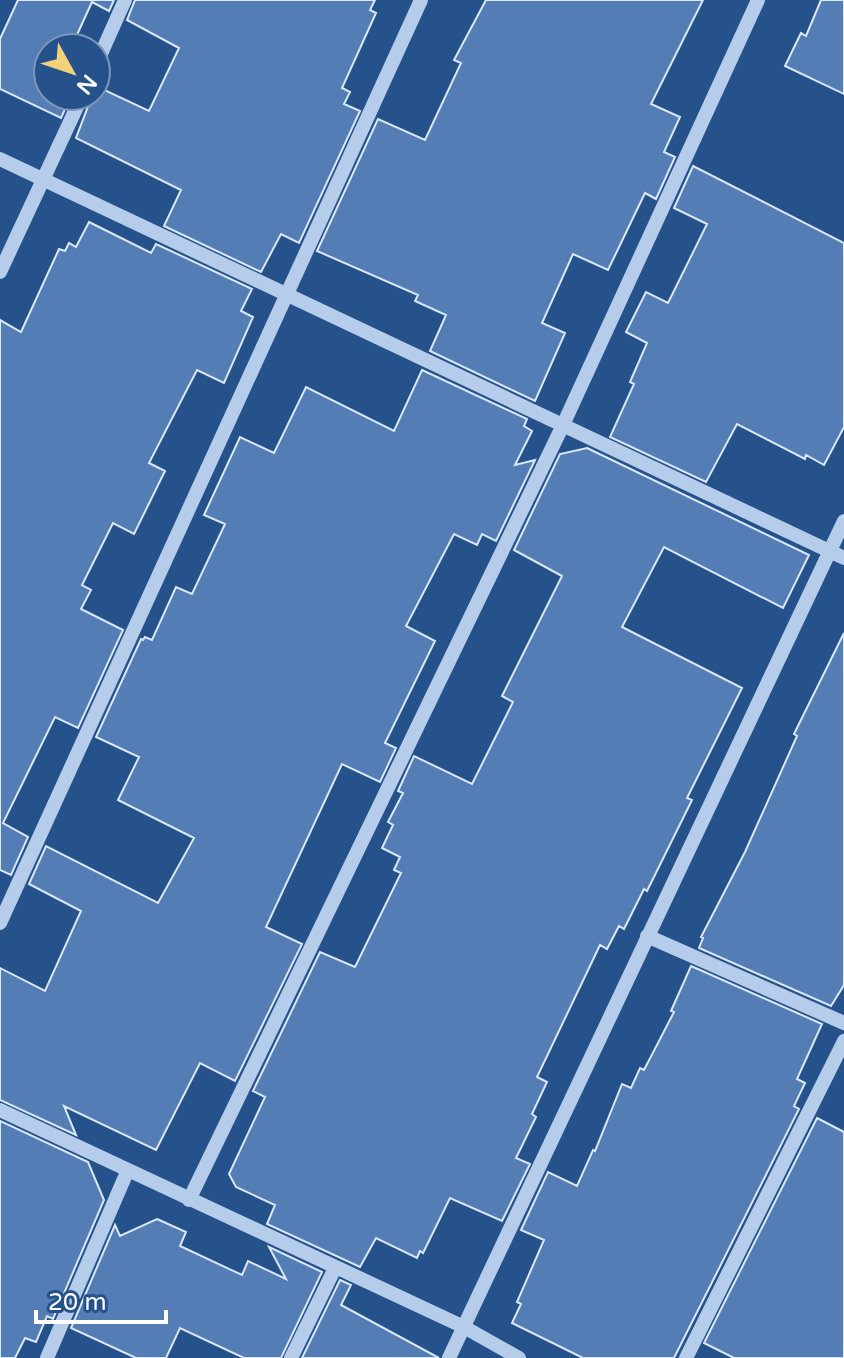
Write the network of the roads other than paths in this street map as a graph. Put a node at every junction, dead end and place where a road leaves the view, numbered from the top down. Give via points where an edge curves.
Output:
1 (125, 0) edge
2 (421, 0) edge
3 (758, 0) edge
4 (111, 32) edge
5 (75, 112) edge
6 (0, 159) edge
7 (44, 180) junction
8 (0, 272) edge
9 (286, 294) junction
10 (563, 425) junction
11 (844, 521) edge
12 (829, 551) junction
13 (844, 558) edge
14 (0, 923) edge
15 (647, 936) junction
16 (844, 1023) edge
17 (844, 1041) edge
18 (0, 1110) edge
19 (127, 1172) junction
20 (189, 1200) junction
21 (335, 1268) junction
22 (464, 1327) junction
23 (47, 1358) edge
24 (291, 1358) edge
25 (449, 1358) edge
26 (519, 1358) edge
27 (686, 1358) edge

1 - 4 street
2 - 9 street
3 - 10 street
5 - 7 street
6 - 7 street
7 - 8 street
7 - 9 street
9 - 10 street
9 - 14 street
10 - 12 street
10 - 20 street
11 - 12 street
12 - 13 street
12 - 15 street
15 - 16 street
15 - 22 street
17 - 27 street
18 - 19 street
19 - 20 street
19 - 23 street
20 - 21 street
21 - 22 street
21 - 24 street
22 - 25 street
22 - 26 street

